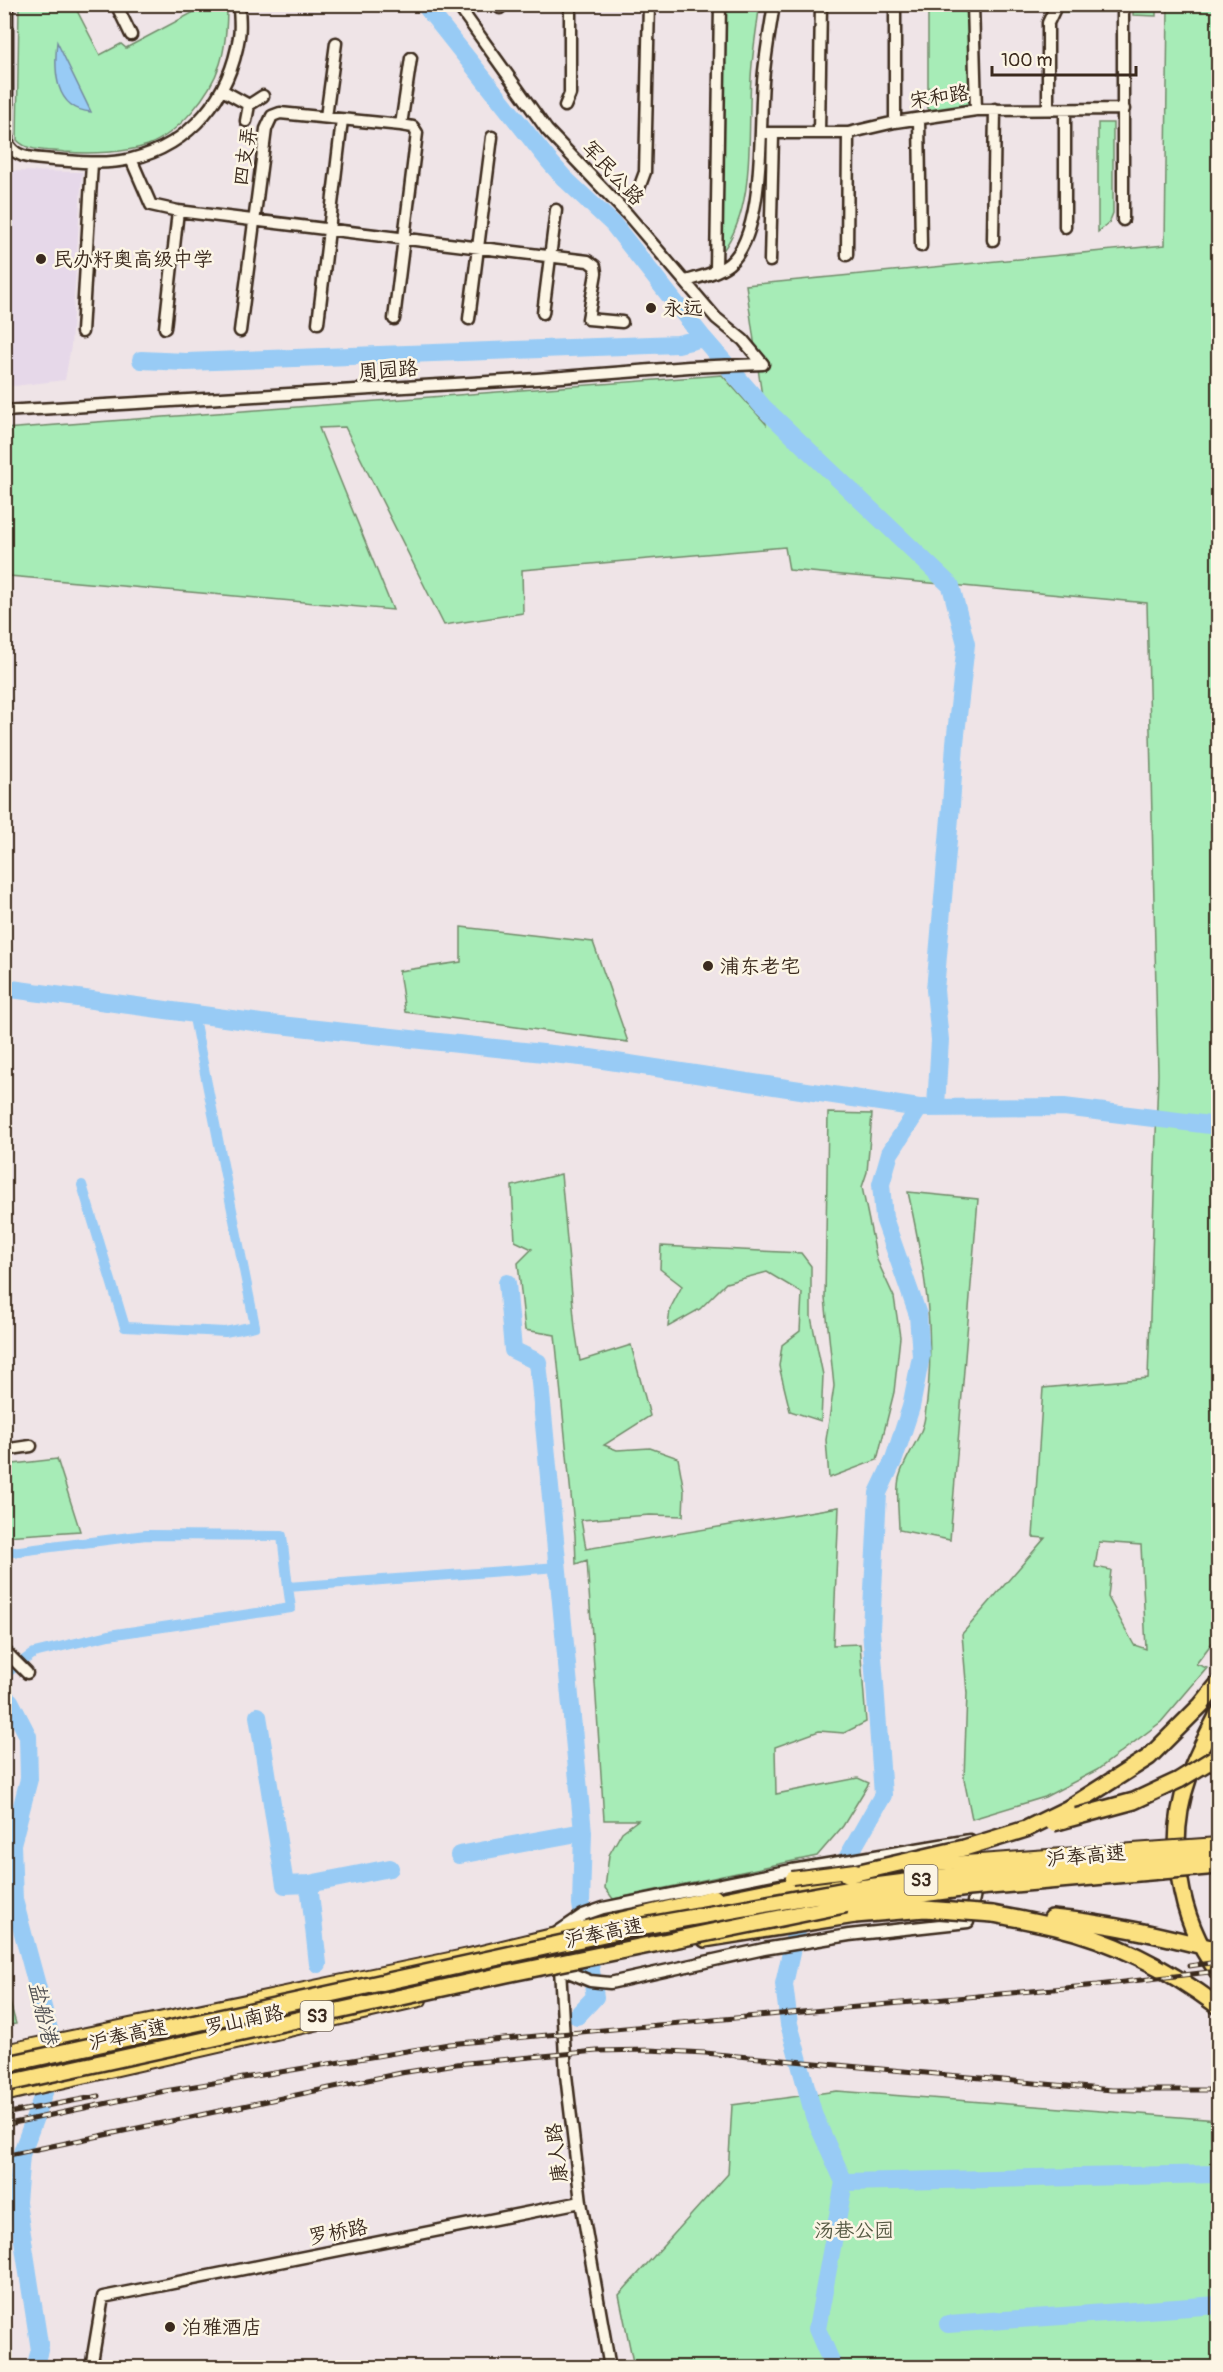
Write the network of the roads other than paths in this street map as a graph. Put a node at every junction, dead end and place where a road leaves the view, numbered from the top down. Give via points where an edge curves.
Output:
1 (6, 4) edge
2 (117, 4) edge
3 (239, 4) edge
4 (457, 4) edge
5 (570, 4) edge
6 (649, 4) edge
7 (720, 4) edge
8 (774, 4) edge
9 (821, 4) edge
10 (895, 4) edge
11 (973, 4) edge
12 (1125, 5) edge
13 (1056, 6) edge
14 (131, 35) dead end
15 (336, 43) dead end
16 (5, 50) edge
17 (411, 58) dead end
18 (222, 90) junction
19 (263, 96) dead end
20 (249, 105) junction
21 (565, 106) dead end
22 (1048, 108) junction
23 (995, 109) junction
24 (976, 110) junction
25 (1124, 110) junction
26 (1065, 111) junction
27 (326, 117) junction
28 (919, 119) junction
29 (342, 120) junction
30 (246, 121) dead end
31 (895, 122) junction
32 (401, 125) junction
33 (761, 133) junction
34 (819, 133) junction
35 (848, 133) junction
36 (773, 135) junction
37 (492, 137) dead end
38 (131, 159) junction
39 (92, 163) junction
40 (638, 191) dead end
41 (556, 210) dead end
42 (178, 211) junction
43 (1123, 220) dead end
44 (254, 221) junction
45 (1065, 227) dead end
46 (330, 230) junction
47 (403, 238) junction
48 (993, 240) dead end
49 (478, 246) junction
50 (921, 246) dead end
51 (847, 255) dead end
52 (550, 257) junction
53 (770, 261) dead end
54 (716, 270) junction
55 (686, 280) junction
56 (543, 313) dead end
57 (394, 319) dead end
58 (469, 319) dead end
59 (622, 322) dead end
60 (318, 323) dead end
61 (165, 328) dead end
62 (240, 331) dead end
63 (81, 332) dead end
64 (759, 360) joint
65 (4, 411) edge
66 (31, 1446) dead end
67 (4, 1450) edge
68 (4, 1650) edge
69 (27, 1673) dead end
70 (1218, 1684) edge
71 (1218, 1714) edge
72 (1218, 1756) edge
73 (1026, 1829) junction
74 (1218, 1844) edge
75 (1218, 1852) edge
76 (1218, 1866) edge
77 (1218, 1872) edge
78 (792, 1874) junction
79 (993, 1914) junction
80 (627, 1929) junction
81 (558, 1932) junction
82 (631, 1949) junction
83 (1218, 1950) edge
84 (561, 1965) junction
85 (1218, 1972) edge
86 (1218, 2006) edge
87 (5, 2051) edge
88 (4, 2065) edge
89 (4, 2084) edge
90 (4, 2095) edge
91 (581, 2202) junction
92 (91, 2367) edge
93 (610, 2367) edge

1 - 16 street
2 - 14 street
3 - 18 street via 240,35
4 - 55 street, 军民公路 via 547,130
5 - 21 street via 570,94
6 - 40 street via 645,172
7 - 54 street
8 - 33 street via 763,81
9 - 34 street
10 - 31 street
11 - 24 street
12 - 25 street
13 - 22 street via 1047,23
15 - 27 street
16 - 39 street via 10,149 28,157
17 - 32 street
18 - 20 street
18 - 38 street via 184,135
19 - 20 street
20 - 30 street
22 - 23 street, 宋和路
22 - 26 street, 宋和路
23 - 24 street, 宋和路
23 - 48 street
24 - 28 street, 宋和路
25 - 26 street, 宋和路
25 - 43 street
26 - 45 street
27 - 29 street, 四支弄
27 - 44 street, 四支弄 via 280,113 268,121
28 - 31 street, 宋和路
28 - 50 street
29 - 32 street, 四支弄
29 - 46 street
31 - 35 street, 宋和路
32 - 47 street via 413,127 417,133
33 - 36 street, 宋和路
33 - 54 street via 754,211 739,250 728,264
34 - 35 street, 宋和路
34 - 36 street, 宋和路
35 - 51 street
36 - 53 street
37 - 49 street
38 - 39 street
38 - 42 street via 151,205
39 - 63 street
41 - 52 street
42 - 44 street
42 - 61 street
44 - 46 street
44 - 62 street, 四支弄
46 - 47 street
46 - 60 street
47 - 49 street
47 - 57 street
49 - 52 street
49 - 58 street
52 - 56 street
52 - 59 street via 588,261 595,266 588,319
54 - 55 street
55 - 64 street, 军民公路 via 716,318 743,340
64 - 65 street, 周园路 via 537,379
66 - 67 street
68 - 69 street
70 - 73 highway, bridge via 1149,1757 1087,1798
71 - 85 highway via 1189,1775 1178,1830 1180,1878 1192,1923
72 - 73 highway, bridge via 1134,1801
73 - 80 highway, bridge via 964,1848 724,1900
74 - 78 main road, 罗山南路, bridge
75 - 80 highway, 沪奉高速 / S3, bridge via 944,1876
76 - 82 highway, 沪奉高速 / S3, bridge via 854,1903
77 - 84 main road, 罗山南路, bridge via 765,1917 601,1952
78 - 81 main road, 罗山南路
78 - 84 street via 970,1840 979,1882 968,1922 764,1949 610,1983 590,1981
79 - 82 highway, bridge via 925,1909 855,1915
79 - 83 highway via 1098,1924
79 - 86 highway via 1095,1939 1154,1964
80 - 88 highway, 沪奉高速 / S3, bridge
81 - 84 street, 康人路
81 - 87 main road, 罗山南路 via 469,1955
82 - 89 highway, 沪奉高速 / S3, bridge
84 - 90 main road, 罗山南路 via 360,2016
84 - 91 street, 康人路 via 566,2075
91 - 92 street, 罗桥路 via 103,2297
91 - 93 street, 康人路

